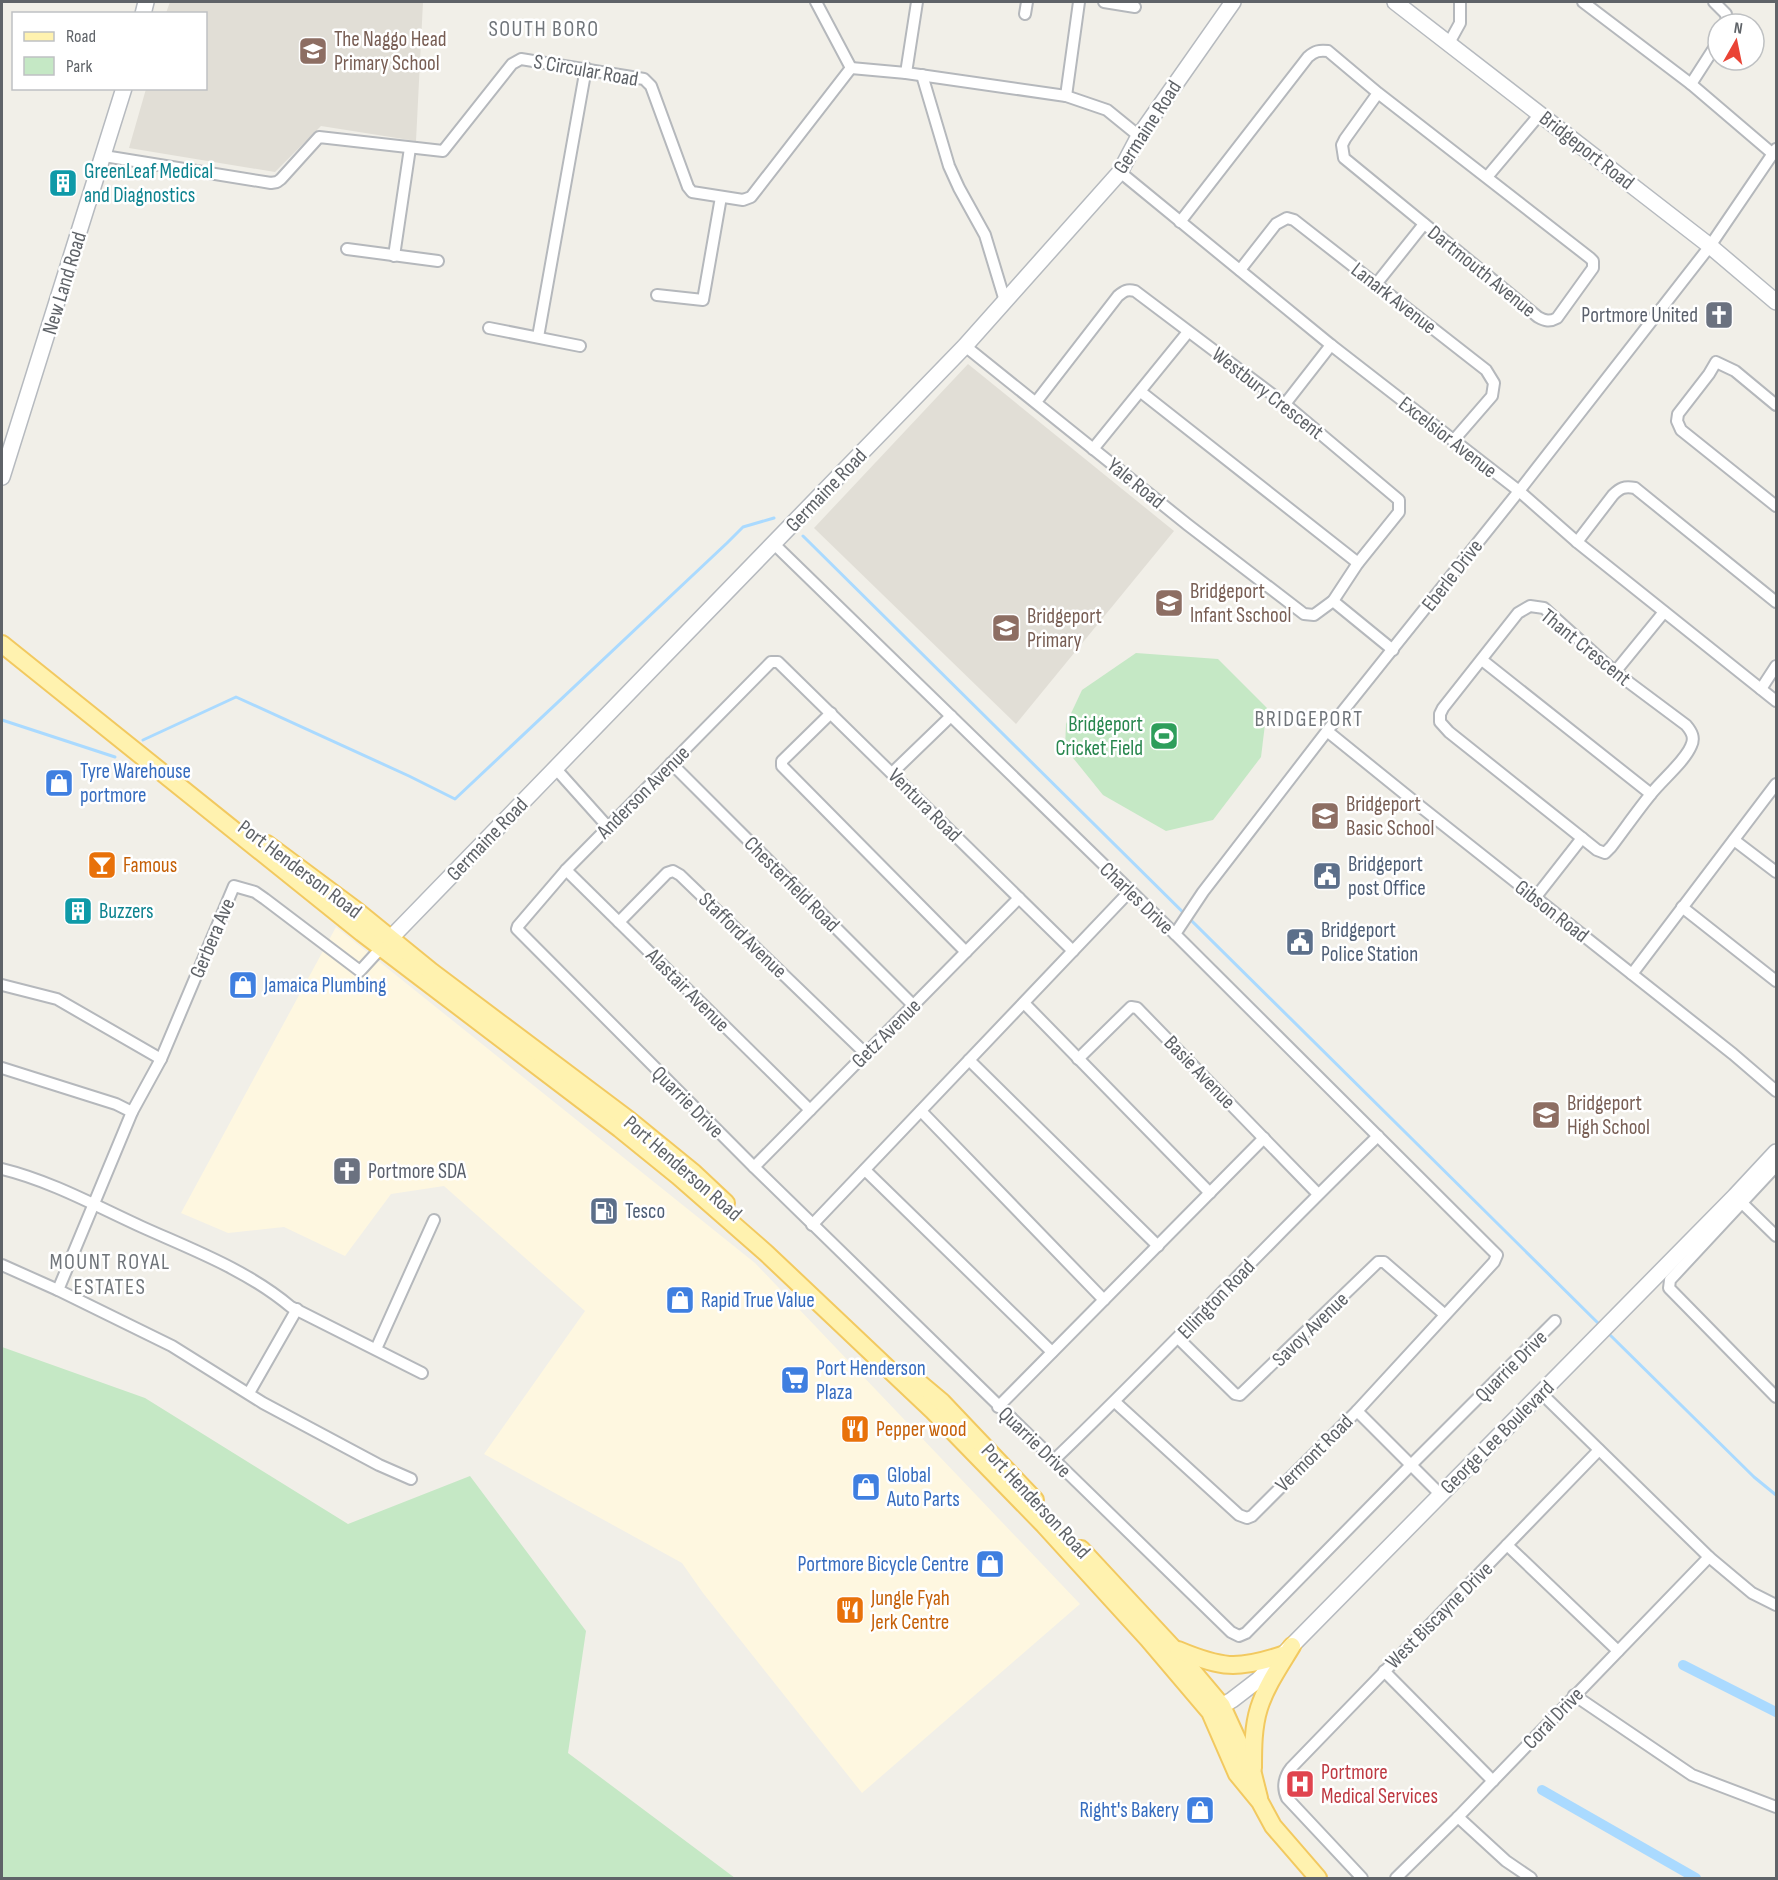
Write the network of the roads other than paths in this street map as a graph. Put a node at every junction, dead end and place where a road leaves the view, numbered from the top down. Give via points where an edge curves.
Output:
1 (816, 2) edge
2 (917, 2) edge
3 (1027, 2) edge
4 (1079, 2) edge
5 (1104, 2) edge
6 (1233, 2) edge
7 (1395, 2) edge
8 (1460, 2) edge
9 (1583, 2) edge
10 (1135, 7) dead end
11 (1025, 14) dead end
12 (1449, 43) junction
13 (1706, 61) edge
14 (586, 68) junction
15 (851, 68) junction
16 (906, 73) junction
17 (922, 75) junction
18 (1691, 84) junction
19 (123, 90) edge
20 (1378, 93) junction
21 (1066, 96) junction
22 (1540, 114) junction
23 (1139, 136) junction
24 (410, 148) junction
25 (1775, 152) edge
26 (104, 156) junction
27 (1120, 172) junction
28 (1487, 177) junction
29 (721, 197) junction
30 (1180, 222) junction
31 (1424, 224) junction
32 (1710, 246) junction
33 (347, 249) dead end
34 (394, 256) junction
35 (438, 261) dead end
36 (1240, 270) junction
37 (1377, 284) junction
38 (657, 295) dead end
39 (1005, 301) junction
40 (1776, 302) edge
41 (489, 328) dead end
42 (1188, 332) junction
43 (538, 337) junction
44 (1331, 345) junction
45 (580, 346) dead end
46 (965, 346) junction
47 (1141, 392) junction
48 (1036, 402) junction
49 (1285, 404) junction
50 (1776, 405) edge
51 (1453, 441) junction
52 (1093, 449) junction
53 (2, 477) edge
54 (1519, 491) junction
55 (1776, 506) edge
56 (1577, 542) junction
57 (774, 544) junction
58 (1358, 563) junction
59 (1333, 601) junction
60 (1776, 602) edge
61 (1664, 612) junction
62 (1309, 615) joint
63 (2, 633) edge
64 (2, 644) edge
65 (1393, 650) junction
66 (1482, 660) junction
67 (775, 661) joint
68 (1776, 666) edge
69 (1615, 672) junction
70 (1761, 689) junction
71 (1776, 701) edge
72 (831, 713) junction
73 (951, 716) junction
74 (1327, 730) junction
75 (671, 763) junction
76 (556, 769) junction
77 (892, 773) junction
78 (1776, 784) edge
79 (1651, 794) junction
80 (608, 827) junction
81 (1582, 838) junction
82 (1734, 840) junction
83 (566, 870) junction
84 (1776, 872) edge
85 (1131, 891) junction
86 (1019, 898) junction
87 (1535, 898) junction
88 (1682, 907) junction
89 (619, 922) junction
90 (517, 929) joint
91 (1175, 934) junction
92 (386, 943) junction
93 (1073, 951) junction
94 (966, 952) junction
95 (1632, 974) junction
96 (1776, 981) edge
97 (2, 985) edge
98 (1024, 1003) junction
99 (913, 1005) junction
100 (866, 1054) junction
101 (161, 1059) junction
102 (1078, 1059) junction
103 (969, 1060) junction
104 (2, 1068) edge
105 (1776, 1092) edge
106 (810, 1110) junction
107 (921, 1111) junction
108 (132, 1112) junction
109 (1378, 1136) junction
110 (1264, 1138) junction
111 (1776, 1152) edge
112 (1776, 1166) edge
113 (754, 1167) junction
114 (2, 1169) edge
115 (865, 1170) junction
116 (1210, 1193) junction
117 (1318, 1194) junction
118 (1738, 1199) junction
119 (94, 1204) junction
120 (434, 1220) dead end
121 (812, 1225) junction
122 (1776, 1236) edge
123 (1158, 1246) junction
124 (1497, 1255) joint
125 (2, 1265) edge
126 (58, 1290) junction
127 (1104, 1300) junction
128 (297, 1310) junction
129 (1444, 1314) junction
130 (1555, 1322) dead end
131 (1178, 1338) junction
132 (376, 1349) junction
133 (1052, 1352) junction
134 (422, 1373) dead end
135 (249, 1393) junction
136 (1541, 1393) junction
137 (1776, 1397) edge
138 (1115, 1402) junction
139 (998, 1407) junction
140 (1357, 1411) junction
141 (1599, 1450) junction
142 (1054, 1460) junction
143 (1411, 1465) junction
144 (411, 1479) dead end
145 (1440, 1494) junction
146 (1508, 1545) junction
147 (1709, 1557) junction
148 (1776, 1605) edge
149 (1174, 1649) junction
150 (1287, 1651) junction
151 (1618, 1651) junction
152 (1384, 1671) junction
153 (1574, 1695) junction
154 (1216, 1709) junction
155 (1253, 1774) junction
156 (1493, 1780) junction
157 (1260, 1802) junction
158 (1776, 1807) edge
159 (1458, 1817) junction
160 (1318, 1878) edge
161 (1362, 1878) edge
162 (1396, 1878) edge
163 (1531, 1878) edge

1 - 15 street
2 - 16 street
3 - 11 street
4 - 21 street
5 - 10 street
6 - 23 street, Germaine Road
7 - 12 street, Bridgeport Road
8 - 12 street via 1460,23
9 - 18 street
12 - 22 street, Bridgeport Road
13 - 18 street
14 - 24 street, S Circular Road via 515,60 447,148
14 - 29 street, S Circular Road via 648,82 688,187 692,192
14 - 43 street
15 - 16 street
15 - 29 street, S Circular Road via 751,197
16 - 17 street
17 - 21 street
17 - 39 street via 950,166 985,235
18 - 25 street
19 - 26 street, New Land Road
20 - 28 street, Dartmouth Avenue
20 - 30 street, Dartmouth Avenue via 1334,55 1321,50 1314,52
20 - 31 street, Dartmouth Avenue via 1345,139 1342,153
21 - 23 street via 1107,110
22 - 28 street
22 - 32 street, Bridgeport Road
23 - 27 street, Germaine Road
24 - 26 street, S Circular Road via 319,137 282,178 271,183
24 - 34 street
25 - 32 street, Eberle Drive
26 - 53 street, New Land Road
27 - 30 street, Excelsior Avenue
27 - 39 street, Germaine Road
28 - 31 street, Dartmouth Avenue via 1593,261 1593,268 1557,318 1552,321 1538,317
29 - 38 street via 703,300
30 - 36 street, Excelsior Avenue
31 - 37 street
32 - 40 street, Bridgeport Road
32 - 54 street, Eberle Drive
33 - 34 street
34 - 35 street
36 - 37 street, Lanark Avenue via 1275,224 1287,218 1301,224
36 - 44 street, Excelsior Avenue
37 - 51 street, Lanark Avenue via 1491,376 1492,396
39 - 46 street, Germaine Road
41 - 43 street
42 - 47 street
42 - 48 street, Westbury Crescent via 1135,291 1123,291
42 - 49 street, Westbury Crescent
43 - 45 street
44 - 49 street
44 - 51 street, Excelsior Avenue
46 - 48 street, Yale Road
46 - 57 street, Germaine Road
47 - 52 street
47 - 58 street
48 - 52 street, Yale Road
49 - 58 street, Westbury Crescent via 1399,500 1399,512
50 - 55 street via 1735,371 1716,362 1678,414 1677,421 1681,430
51 - 54 street, Excelsior Avenue
52 - 62 street, Yale Road via 1299,612
54 - 56 street, Excelsior Avenue
54 - 65 street, Eberle Drive
56 - 60 street via 1620,488 1635,488
56 - 61 street, Excelsior Avenue
57 - 73 street, Charles Drive
57 - 76 street, Germaine Road
58 - 59 street, Westbury Crescent
59 - 62 street, Westbury Crescent
59 - 65 street
61 - 69 street
61 - 70 street, Excelsior Avenue
63 - 92 main road, Port Henderson Road
64 - 92 main road, Port Henderson Road
65 - 74 street, Eberle Drive
66 - 69 street, Thant Crescent via 1518,613 1537,606
66 - 79 street
66 - 81 street, Thant Crescent via 1443,708 1440,722
67 - 72 street, Ventura Road
67 - 75 street, Anderson Avenue
68 - 70 street
69 - 79 street, Thant Crescent via 1686,725 1693,737 1686,754
70 - 71 street, Excelsior Avenue
72 - 77 street, Ventura Road
72 - 94 street via 782,760 782,766
73 - 77 street
73 - 85 street, Charles Drive
74 - 87 street, Gibson Road
74 - 91 street, Eberle Drive
75 - 80 street, Anderson Avenue
75 - 99 street, Chesterfield Road
76 - 80 street
76 - 92 street, Germaine Road
77 - 86 street, Ventura Road
78 - 82 street
79 - 81 street, Thant Crescent via 1608,850 1601,852
80 - 83 street, Anderson Avenue
81 - 87 street
82 - 84 street
82 - 88 street
83 - 89 street, Alastair Avenue
83 - 90 street, Anderson Avenue
85 - 91 street, Charles Drive
85 - 93 street
86 - 93 street, Ventura Road
86 - 94 street, Getz Avenue
87 - 95 street, Gibson Road
88 - 95 street
88 - 96 street
89 - 100 street, Stafford Avenue via 673,871
89 - 106 street, Alastair Avenue
90 - 113 street, Quarrie Drive
91 - 109 street, Charles Drive
92 - 101 street, Gerbera Ave via 360,970 265,898 234,886
92 - 149 main road, Port Henderson Road via 432,972 694,1173 879,1349 942,1402
92 - 154 main road, Port Henderson Road via 678,1176 766,1253 933,1411
93 - 98 street
94 - 99 street, Getz Avenue
95 - 105 street, Gibson Road
97 - 101 street via 57,999
98 - 102 street
98 - 103 street
99 - 100 street, Getz Avenue
100 - 106 street, Getz Avenue
101 - 108 street, Gerbera Ave
102 - 110 street, Basie Avenue via 1134,1006
102 - 116 street
103 - 107 street
103 - 123 street
104 - 108 street
106 - 113 street, Getz Avenue
107 - 115 street
107 - 127 street
108 - 119 street, Gerbera Ave
109 - 117 street, Ellington Road
109 - 124 street, Charles Drive
110 - 116 street
110 - 117 street, Basie Avenue
111 - 118 street, George Lee Boulevard
112 - 118 street
113 - 121 street, Quarrie Drive
114 - 119 street
115 - 121 street
115 - 133 street
116 - 123 street
117 - 131 street, Ellington Road
118 - 122 street
118 - 136 street, George Lee Boulevard
118 - 137 street via 1670,1280 1669,1288
119 - 126 street, Gerbera Ave
119 - 128 street via 219,1260
120 - 132 street
121 - 139 street, Quarrie Drive
123 - 127 street
124 - 129 street, Vermont Road
125 - 126 street
126 - 135 street via 172,1346
127 - 133 street
128 - 132 street
128 - 135 street
129 - 131 street, Savoy Avenue via 1384,1262 1378,1262 1240,1395
129 - 140 street, Vermont Road
130 - 143 street, Quarrie Drive
131 - 138 street, Ellington Road
132 - 134 street
133 - 139 street
135 - 144 street
136 - 141 street
136 - 145 street, George Lee Boulevard
138 - 140 street, Vermont Road via 1246,1518
138 - 142 street, Ellington Road
139 - 142 street, Quarrie Drive
140 - 143 street
141 - 146 street, West Biscayne Drive
141 - 147 street
142 - 143 street, Quarrie Drive via 1239,1636 1246,1634
143 - 145 street
145 - 150 street, George Lee Boulevard
146 - 151 street
146 - 152 street, West Biscayne Drive
147 - 148 street via 1752,1593
147 - 151 street, Coral Drive
149 - 150 main road via 1207,1662 1235,1666 1257,1664
149 - 154 main road, Port Henderson Road
150 - 154 street, George Lee Boulevard via 1258,1680
150 - 155 main road via 1258,1710
151 - 153 street, Coral Drive
152 - 156 street
152 - 161 street, West Biscayne Drive via 1291,1768 1284,1784 1287,1798
153 - 156 street, Coral Drive
153 - 158 street via 1692,1775
154 - 155 main road, Port Henderson Road
154 - 157 main road, Port Henderson Road via 1237,1774
155 - 157 main road, Port Henderson Road
156 - 159 street, Coral Drive
157 - 160 main road, Port Henderson Road via 1273,1826
159 - 162 street, Coral Drive
159 - 163 street

